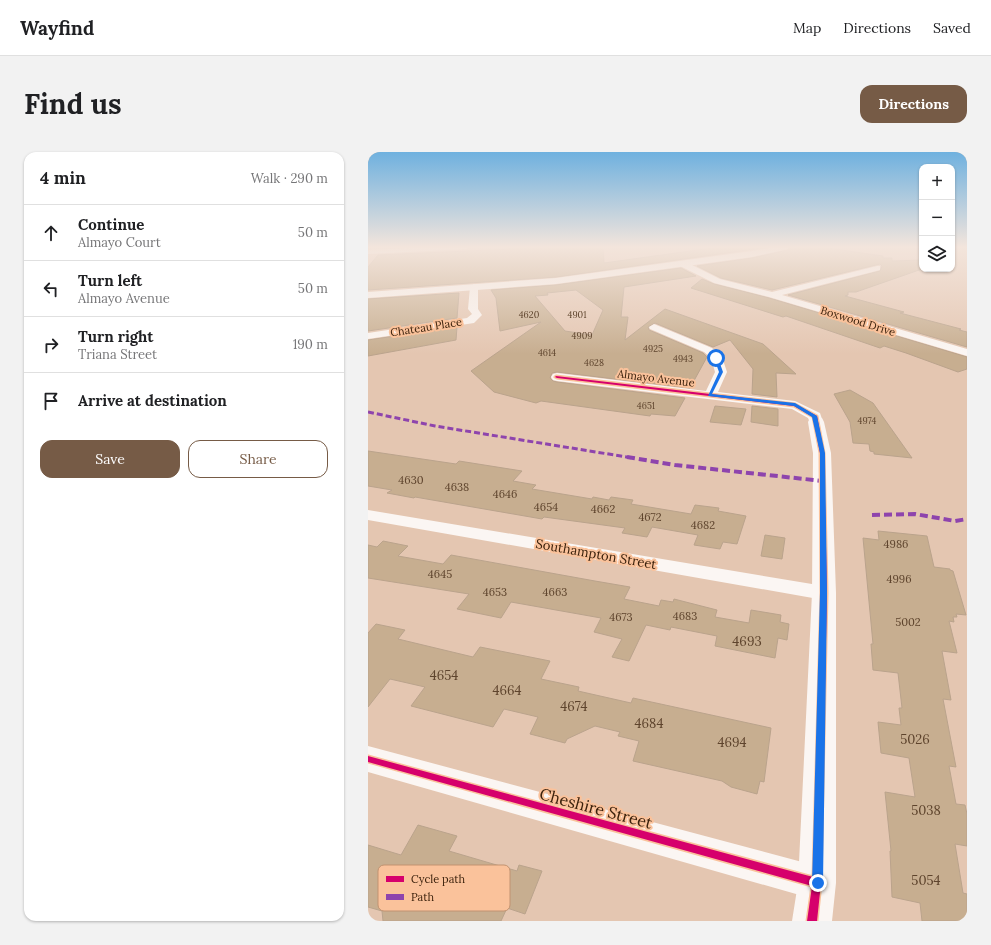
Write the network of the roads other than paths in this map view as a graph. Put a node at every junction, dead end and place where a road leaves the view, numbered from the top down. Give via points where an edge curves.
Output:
1 (530, 283) edge
2 (724, 283) edge
3 (819, 283) edge
4 (474, 287) junction
5 (368, 295) edge
6 (772, 295) junction
7 (654, 327) dead end
8 (368, 336) edge
9 (967, 353) edge
10 (557, 377) dead end
11 (710, 395) junction
12 (816, 422) joint
13 (368, 515) edge
14 (824, 593) junction
15 (368, 759) edge
16 (818, 883) junction
17 (812, 921) edge

1 - 4 street
2 - 6 street, Boxwood Drive
3 - 6 street
4 - 5 street
4 - 8 street, Chateau Place via 473,309 477,315 470,321
6 - 9 street, Boxwood Drive
7 - 11 street via 708,350 716,358 721,372
10 - 11 street, Almayo Avenue
11 - 12 street, Almayo Avenue via 795,405 815,416
12 - 14 street via 822,453
13 - 14 street, Southampton Street
14 - 16 street
15 - 16 street, Cheshire Street
16 - 17 street

